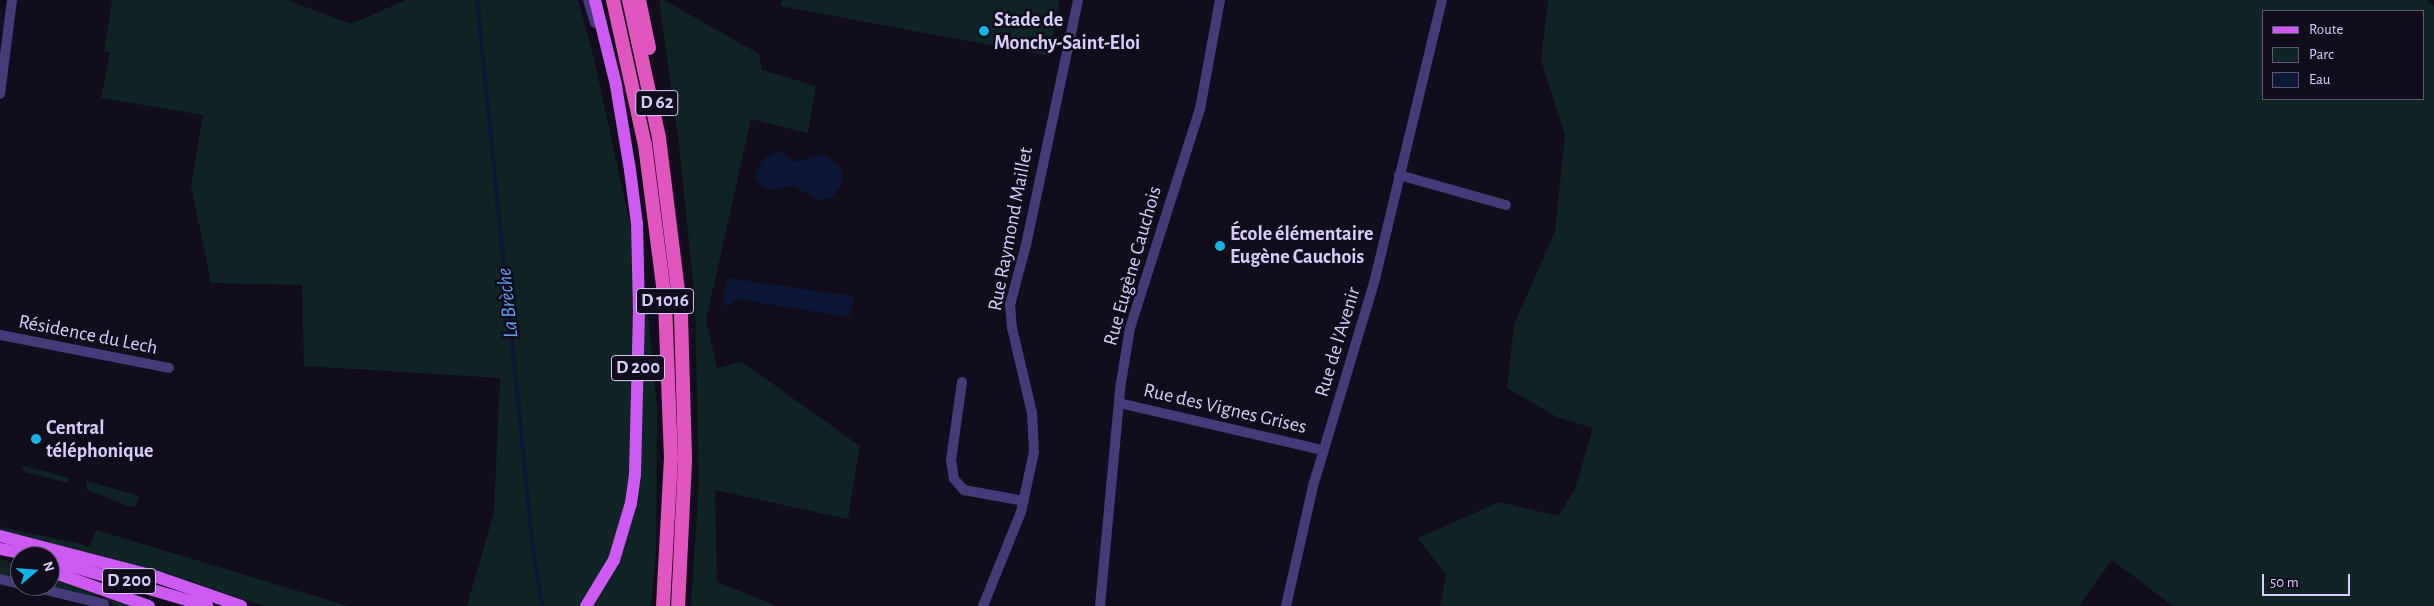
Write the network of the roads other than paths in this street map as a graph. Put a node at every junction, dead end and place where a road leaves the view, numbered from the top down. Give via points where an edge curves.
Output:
1 (12, 0) edge
2 (588, 0) edge
3 (595, 0) edge
4 (613, 0) edge
5 (629, 0) edge
6 (639, 0) edge
7 (1078, 0) edge
8 (1220, 0) edge
9 (1442, 0) edge
10 (0, 94) edge
11 (619, 103) junction
12 (1399, 175) junction
13 (1506, 205) dead end
14 (669, 208) junction
15 (0, 335) edge
16 (169, 368) dead end
17 (962, 382) dead end
18 (1119, 403) junction
19 (1323, 450) junction
20 (1024, 501) junction
21 (0, 536) edge
22 (60, 563) edge
23 (60, 574) edge
24 (60, 593) edge
25 (104, 604) dead end
26 (149, 606) edge
27 (207, 606) edge
28 (241, 606) edge
29 (586, 606) edge
30 (663, 606) edge
31 (678, 606) edge
32 (983, 606) edge
33 (1100, 606) edge
34 (1286, 606) edge

1 - 10 street
2 - 11 street
3 - 11 main road, D 200
4 - 30 highway, D 1016 via 645,145 665,302 670,458
5 - 14 highway, D 1016 via 650,94
6 - 14 highway, D 62 via 652,65
7 - 20 street, Rue Raymond Maillet via 1010,305 1034,430 1034,452
8 - 18 street, Rue Eugène Cauchois via 1200,109 1132,318
9 - 12 street, Rue de l'Avenir
11 - 29 main road, D 200 via 633,189 639,266 636,474 620,547 604,581
12 - 13 street
12 - 19 street, Rue de l'Avenir via 1372,292
14 - 31 highway, D 1016 via 681,315 685,408 684,514
15 - 16 street, Résidence du Lech
17 - 20 street via 951,460 954,479 964,490
18 - 19 street, Rue des Vignes Grises
18 - 33 street, Rue Eugène Cauchois
19 - 34 street, Rue de l'Avenir
20 - 32 street, Rue Raymond Maillet
21 - 28 main road, D 200 via 148,575
22 - 27 main road, D 200
23 - 26 main road, D 200
24 - 25 street

